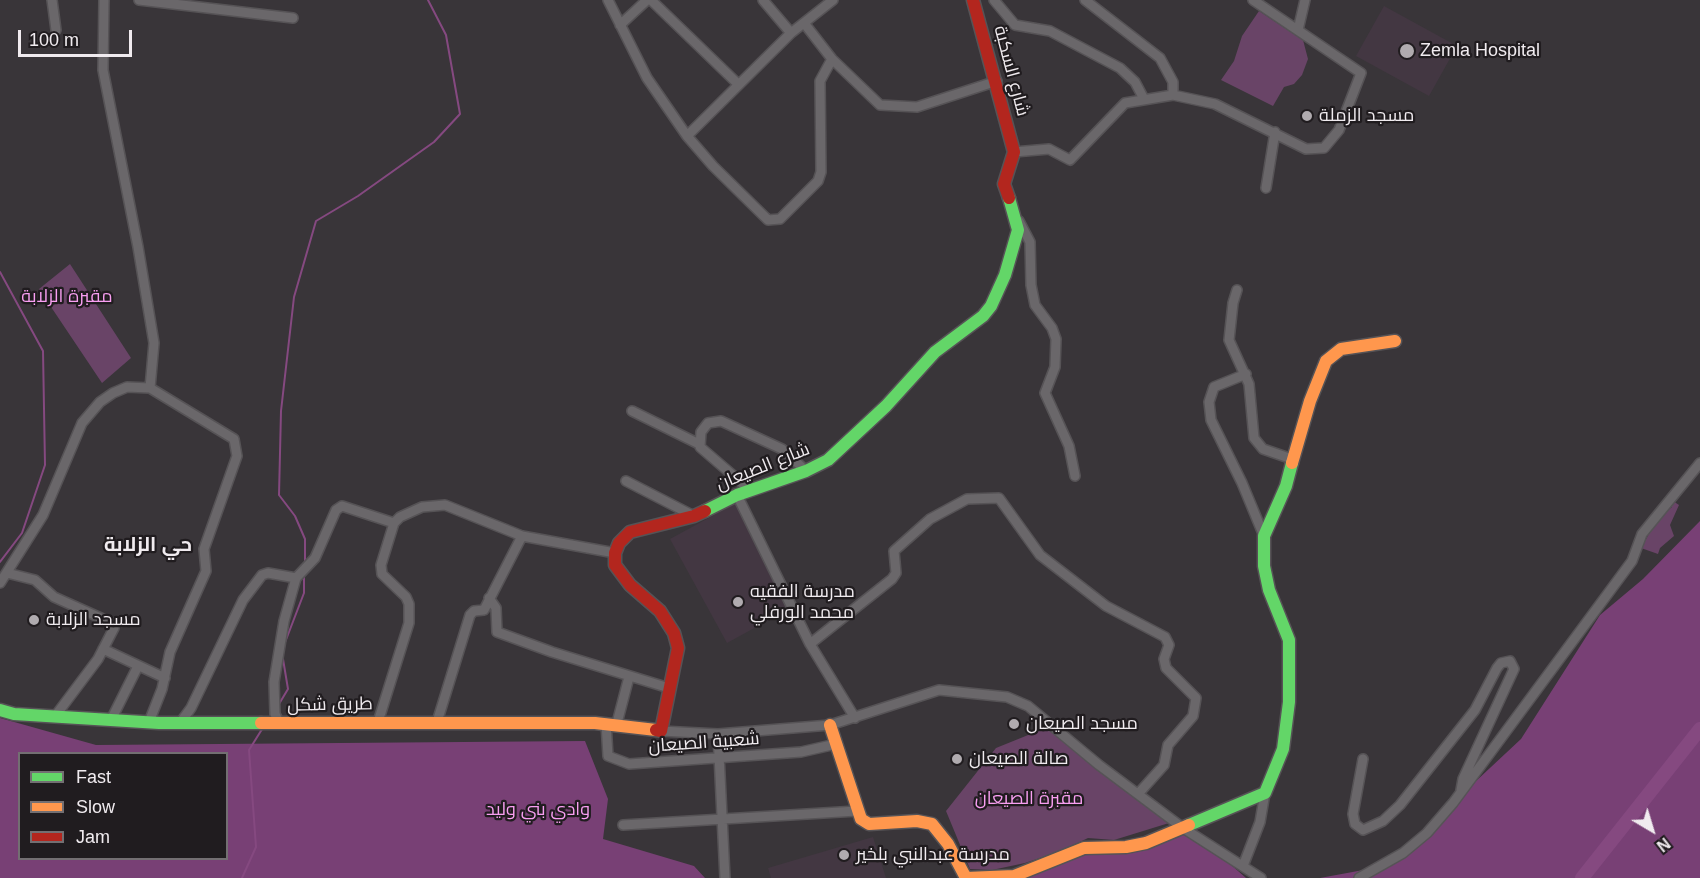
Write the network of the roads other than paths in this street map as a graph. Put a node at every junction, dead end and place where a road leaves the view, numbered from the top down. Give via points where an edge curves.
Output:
1 (52, 0) edge
2 (104, 0) edge
3 (139, 0) edge
4 (608, 0) edge
5 (649, 0) edge
6 (763, 0) edge
7 (833, 0) edge
8 (973, 0) edge
9 (994, 0) edge
10 (1085, 0) edge
11 (1253, 0) edge
12 (1305, 0) edge
13 (293, 18) dead end
14 (804, 23) junction
15 (620, 25) junction
16 (56, 30) dead end
17 (1298, 30) junction
18 (791, 33) junction
19 (832, 59) junction
20 (997, 81) junction
21 (738, 84) junction
22 (1173, 95) junction
23 (1144, 99) junction
24 (1275, 132) junction
25 (687, 136) junction
26 (1014, 152) junction
27 (1266, 188) dead end
28 (1016, 216) junction
29 (1237, 291) dead end
30 (1395, 341) dead end
31 (1246, 374) junction
32 (150, 388) junction
33 (632, 411) dead end
34 (699, 444) junction
35 (1292, 459) junction
36 (1700, 463) edge
37 (806, 471) junction
38 (1075, 476) dead end
39 (626, 481) dead end
40 (750, 490) junction
41 (736, 495) junction
42 (694, 516) junction
43 (394, 523) junction
44 (522, 536) junction
45 (1263, 536) junction
46 (615, 553) junction
47 (7, 573) junction
48 (297, 578) junction
49 (0, 584) edge
50 (489, 598) junction
51 (810, 644) junction
52 (103, 649) junction
53 (138, 666) junction
54 (629, 677) junction
55 (165, 678) junction
56 (669, 688) junction
57 (0, 710) edge
58 (56, 715) junction
59 (855, 718) junction
60 (111, 720) junction
61 (148, 722) junction
62 (378, 722) junction
63 (437, 722) junction
64 (180, 723) junction
65 (611, 723) junction
66 (280, 724) junction
67 (830, 725) junction
68 (661, 731) junction
69 (718, 734) junction
70 (836, 744) junction
71 (719, 758) junction
72 (1363, 759) dead end
73 (1265, 793) junction
74 (1461, 793) junction
75 (1138, 794) junction
76 (857, 811) junction
77 (722, 821) junction
78 (623, 825) dead end
79 (1183, 828) junction
80 (1243, 866) junction
81 (725, 878) edge
82 (1261, 878) edge
83 (1359, 878) edge

1 - 16 street
2 - 32 street via 103,70 154,344
3 - 13 street
4 - 15 street
5 - 15 street
5 - 21 street
6 - 18 street
7 - 14 street
8 - 20 main road, شارع السكبة
9 - 23 street via 1015,25 1050,31 1120,68 1135,82
10 - 22 street via 1160,58 1173,82
11 - 17 street
12 - 17 street
14 - 18 street
14 - 19 street
15 - 25 street via 647,78
17 - 24 street via 1361,73 1339,130 1324,148 1306,149
18 - 21 street
19 - 20 street via 872,100 889,107 917,107
19 - 25 street via 820,81 818,181 780,219 768,220
20 - 26 main road, شارع السكبة
21 - 25 street
22 - 23 street
22 - 24 street via 1215,104
23 - 26 street via 1118,108 1070,160 1049,149
24 - 27 street
26 - 28 main road, شارع الصيعان via 1004,184
28 - 37 main road, شارع الصيعان via 1018,230 1005,274 983,316 935,352 886,406 828,460
28 - 38 street via 1030,242 1030,285 1035,305 1056,339 1055,367 1045,393 1068,446
29 - 31 street via 1229,340
30 - 35 main road via 1341,349 1326,361
31 - 35 street via 1254,438 1268,452
31 - 45 street via 1214,387 1209,402 1210,420
32 - 47 street via 127,387 113,393 86,417 43,515
32 - 55 street via 234,439 238,448 204,549 206,571 170,652
33 - 34 street
34 - 37 street via 704,426 721,421 782,449
34 - 40 street
35 - 45 main road via 1286,486
36 - 74 street via 1642,534 1632,561
37 - 40 main road, شارع الصيعان
39 - 42 street
40 - 41 main road, شارع الصيعان
41 - 42 main road, شارع الصيعان
41 - 51 street
42 - 46 main road, شارع الصيعان via 630,532
43 - 44 street via 411,510 445,505
43 - 48 street via 344,505 339,507 315,558
43 - 62 street via 382,573 406,597 410,623
44 - 46 street
44 - 50 street
45 - 73 main road via 1269,590 1289,640 1289,702 1283,749
46 - 56 main road via 615,565 621,575 660,610 674,633 678,648
47 - 49 street
47 - 52 street via 35,580 60,601 112,623 114,630
48 - 64 street via 268,573 258,580 243,600
48 - 66 street via 284,621 274,682 275,714
50 - 54 street via 496,608 497,632
50 - 63 street via 484,610 470,615
51 - 59 street
51 - 75 street via 892,579 896,573 894,551 930,519 967,499 999,498 1040,555 1106,606 1165,637 1169,645 1164,659 1166,668 1196,698 1193,716 1168,745 1164,765
52 - 53 street
52 - 58 street
53 - 55 street
53 - 60 street
54 - 56 street
54 - 65 street
55 - 61 street
56 - 68 main road
57 - 58 main road, طريق شكل
58 - 60 main road, طريق شكل
59 - 67 street
59 - 75 street via 939,690 1008,697 1028,706
60 - 61 main road, طريق شكل
61 - 64 main road, طريق شكل
62 - 63 main road, طريق شكل
62 - 66 main road, طريق شكل
63 - 65 main road, طريق شكل
64 - 66 main road, طريق شكل
65 - 68 main road, طريق شكل
65 - 71 street, شعبية الصيعان via 608,756 623,764
67 - 69 street
67 - 70 main road
68 - 69 street
69 - 71 street
70 - 71 street, شعبية الصيعان via 801,752
70 - 76 main road
71 - 77 street
72 - 74 street via 1353,814 1355,824 1363,830 1383,821 1400,805 1475,710 1497,668 1510,661 1514,669 1463,779
73 - 79 main road
73 - 80 street via 1260,822
74 - 83 street via 1403,854
75 - 79 street
76 - 77 street
76 - 79 main road via 869,824 932,824 966,878 1014,876 1079,850 1126,847
77 - 78 street
77 - 81 street
79 - 80 street
80 - 82 street

